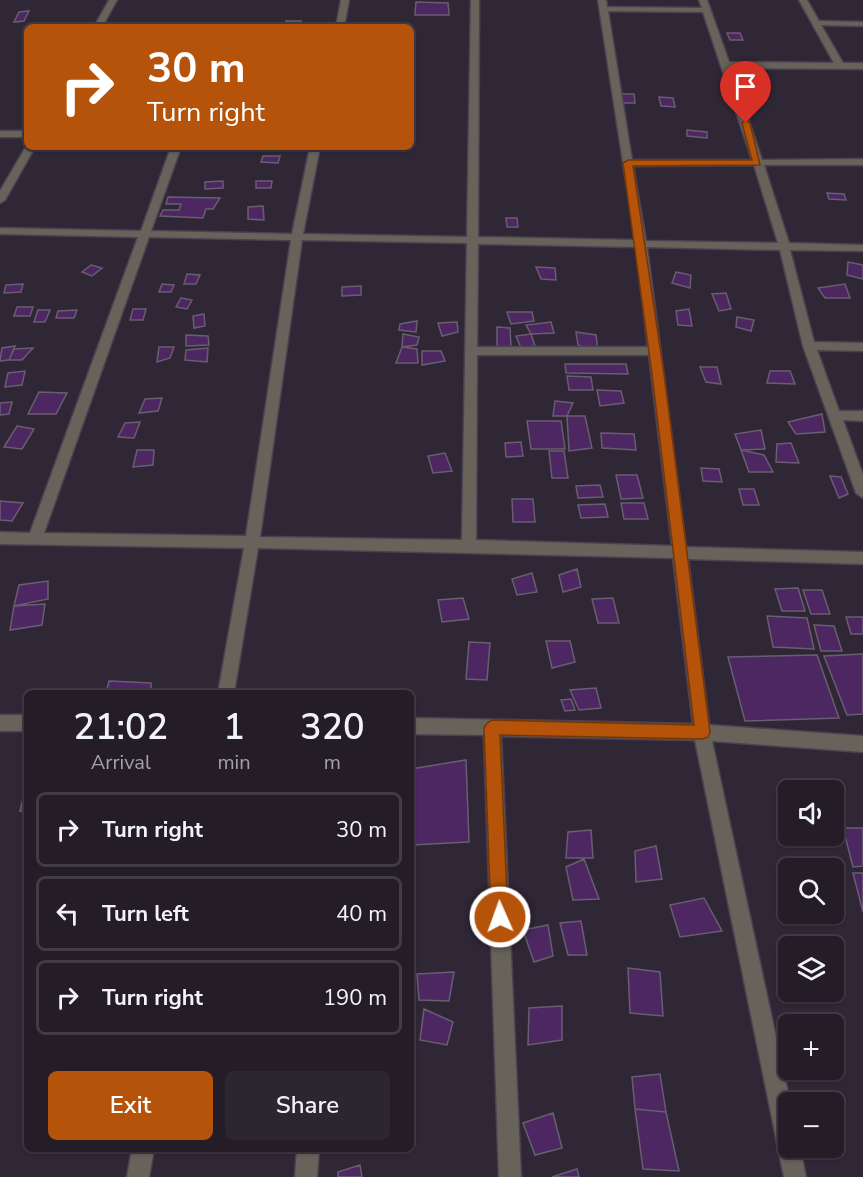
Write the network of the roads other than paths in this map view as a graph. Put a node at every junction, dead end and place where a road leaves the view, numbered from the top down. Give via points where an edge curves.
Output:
1 (113, 0) edge
2 (345, 0) edge
3 (475, 0) edge
4 (703, 0) edge
5 (803, 0) edge
6 (603, 5) edge
7 (707, 10) junction
8 (816, 23) junction
9 (100, 24) edge
10 (341, 24) edge
11 (863, 24) edge
12 (727, 65) junction
13 (840, 66) junction
14 (863, 66) edge
15 (0, 134) edge
16 (24, 134) edge
17 (28, 150) edge
18 (175, 150) edge
19 (314, 150) edge
20 (863, 162) edge
21 (628, 163) junction
22 (757, 163) junction
23 (0, 200) edge
24 (0, 231) edge
25 (145, 234) junction
26 (297, 237) junction
27 (471, 241) junction
28 (641, 244) junction
29 (784, 246) junction
30 (863, 248) edge
31 (809, 346) junction
32 (863, 347) edge
33 (473, 351) junction
34 (655, 351) junction
35 (835, 416) junction
36 (863, 416) edge
37 (863, 493) edge
38 (0, 538) edge
39 (35, 538) junction
40 (252, 543) junction
41 (469, 546) junction
42 (681, 553) junction
43 (863, 558) edge
44 (227, 690) edge
45 (0, 723) edge
46 (24, 723) edge
47 (414, 726) edge
48 (492, 728) junction
49 (702, 732) junction
50 (863, 744) edge
51 (142, 1152) edge
52 (308, 1152) edge
53 (138, 1177) edge
54 (306, 1177) edge
55 (510, 1177) edge
56 (795, 1177) edge

1 - 9 street
2 - 10 street
3 - 27 street
4 - 7 street
5 - 8 street
6 - 7 street
6 - 21 street
7 - 12 street
8 - 11 street
8 - 13 street
12 - 13 street
12 - 22 street
13 - 14 street
15 - 16 street
17 - 23 street
18 - 25 street
19 - 26 street
20 - 22 street
21 - 22 street
21 - 28 street
22 - 29 street
24 - 25 street
25 - 26 street
25 - 39 street
26 - 27 street
26 - 40 street
27 - 28 street
27 - 33 street
28 - 29 street
28 - 34 street
29 - 30 street
29 - 31 street
31 - 32 street
31 - 35 street
33 - 34 street
33 - 41 street
34 - 42 street
35 - 36 street
35 - 37 street
38 - 39 street
39 - 40 street
40 - 41 street
40 - 44 street
41 - 42 street
42 - 43 street
42 - 49 street
45 - 46 street
47 - 48 street
48 - 49 street
48 - 55 street
49 - 50 street
49 - 56 street
51 - 53 street
52 - 54 street

